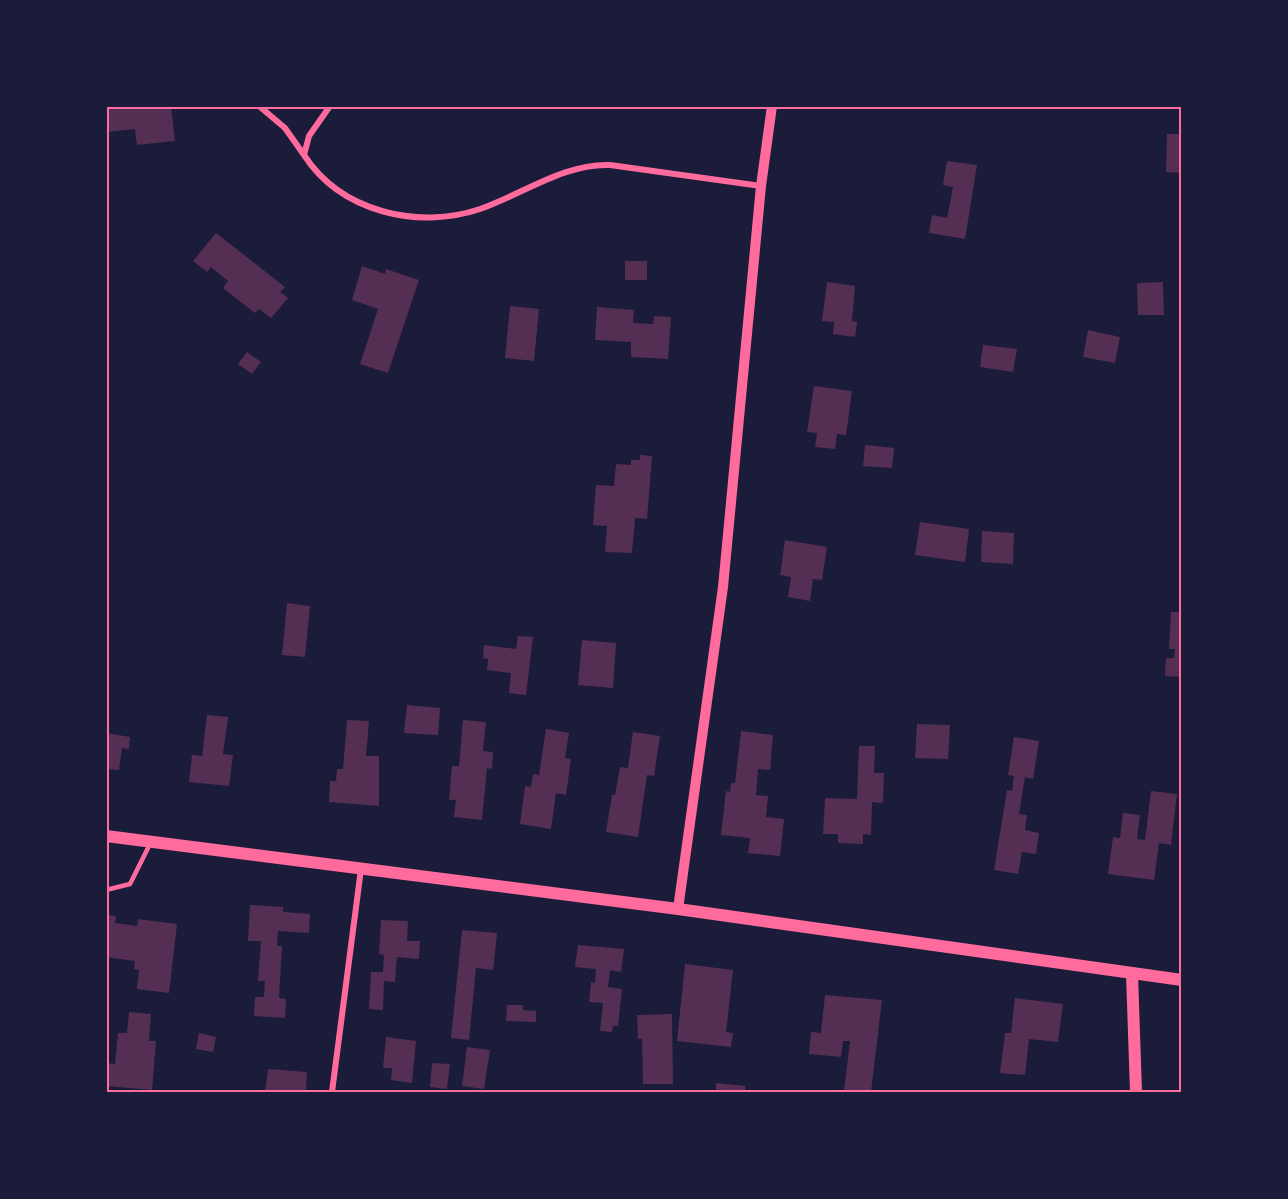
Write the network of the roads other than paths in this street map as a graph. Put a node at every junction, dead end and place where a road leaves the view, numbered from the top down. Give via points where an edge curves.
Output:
1 (260, 106) edge
2 (330, 106) edge
3 (772, 106) edge
4 (304, 155) junction
5 (761, 186) junction
6 (106, 836) edge
7 (151, 842) junction
8 (361, 869) junction
9 (106, 890) edge
10 (678, 909) junction
11 (1132, 974) junction
12 (1182, 980) edge
13 (332, 1092) edge
14 (1136, 1092) edge

1 - 4 street via 285,128
2 - 4 street via 309,136
3 - 5 street
4 - 5 street via 340,192 362,205 408,217 457,215 480,209 591,165
5 - 10 street via 723,587
6 - 7 main road
7 - 8 main road
7 - 9 lane via 130,884
8 - 10 main road
8 - 13 street
10 - 11 main road
11 - 12 main road
11 - 14 main road

